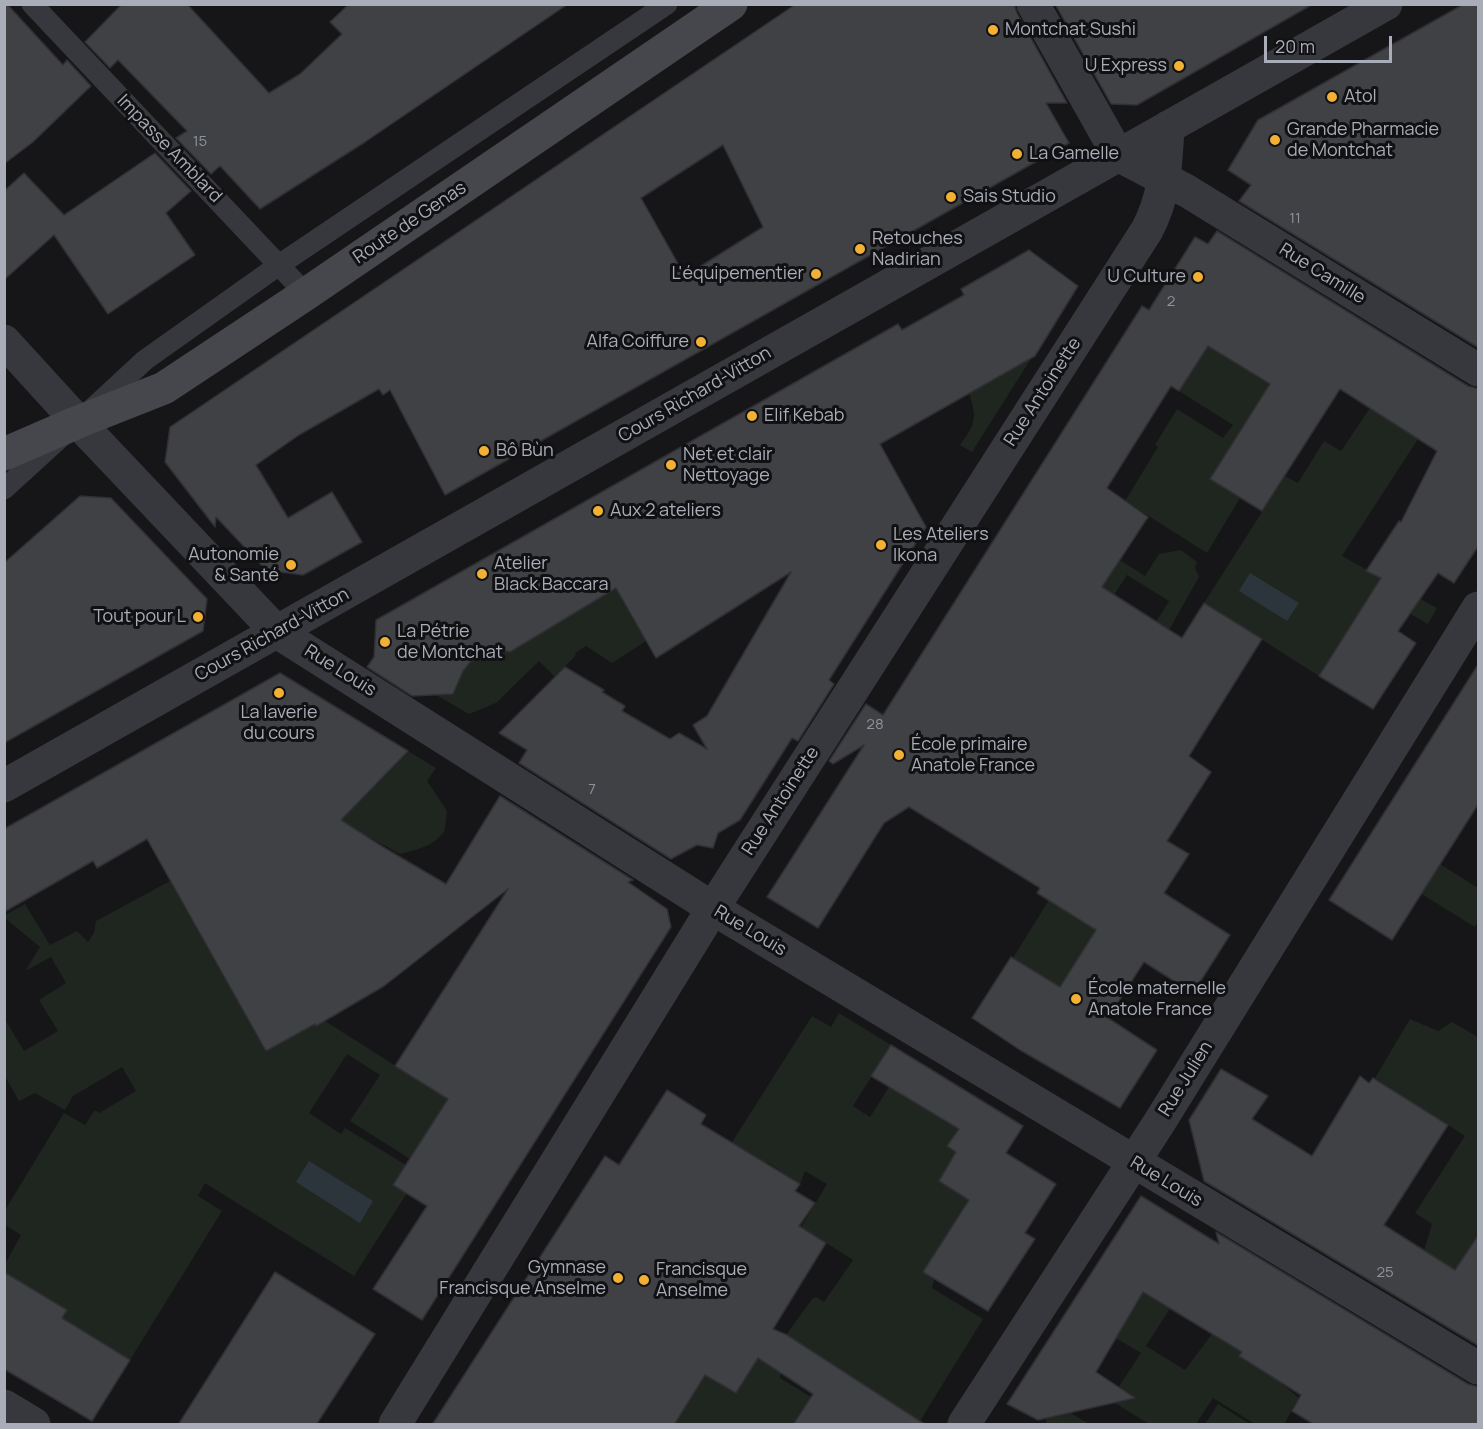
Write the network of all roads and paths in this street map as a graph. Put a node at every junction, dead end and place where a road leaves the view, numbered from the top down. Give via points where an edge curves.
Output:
1 (32, 4) edge
2 (667, 4) edge
3 (731, 4) edge
4 (1033, 4) edge
5 (1386, 4) edge
6 (1168, 127) junction
7 (1118, 155) junction
8 (1165, 179) junction
9 (279, 265) junction
10 (306, 294) junction
11 (4, 341) edge
12 (1479, 370) edge
13 (78, 422) junction
14 (4, 454) edge
15 (4, 489) edge
16 (1479, 608) edge
17 (277, 632) junction
18 (4, 786) edge
19 (712, 909) junction
20 (1134, 1163) junction
21 (1479, 1368) edge
22 (4, 1407) edge
23 (34, 1425) edge
24 (395, 1425) edge
25 (964, 1425) edge

1 - 9 lane, Impasse Amblard
2 - 9 lane, Route de Genas
3 - 10 main road, Route de Genas
4 - 7 street
5 - 6 street, Cours Richard-Vitton
6 - 7 street, Cours Richard-Vitton
6 - 8 street, Rue Antoinette
7 - 8 street
7 - 17 street, Cours Richard-Vitton
8 - 12 street, Rue Camille
8 - 19 street, Rue Antoinette via 1147,230
9 - 10 lane, Impasse Amblard
9 - 13 lane, Route de Genas via 145,360
10 - 13 main road, Route de Genas via 164,388
11 - 13 street, Rue Louis
13 - 14 main road, Route de Genas
13 - 15 lane, Route de Genas
13 - 17 street, Rue Louis
16 - 20 street, Rue Julien
17 - 18 street, Cours Richard-Vitton
17 - 19 street, Rue Louis
19 - 20 street, Rue Louis
19 - 24 street, Rue Antoinette
20 - 21 street, Rue Louis
20 - 25 street, Rue Julien
22 - 23 street

